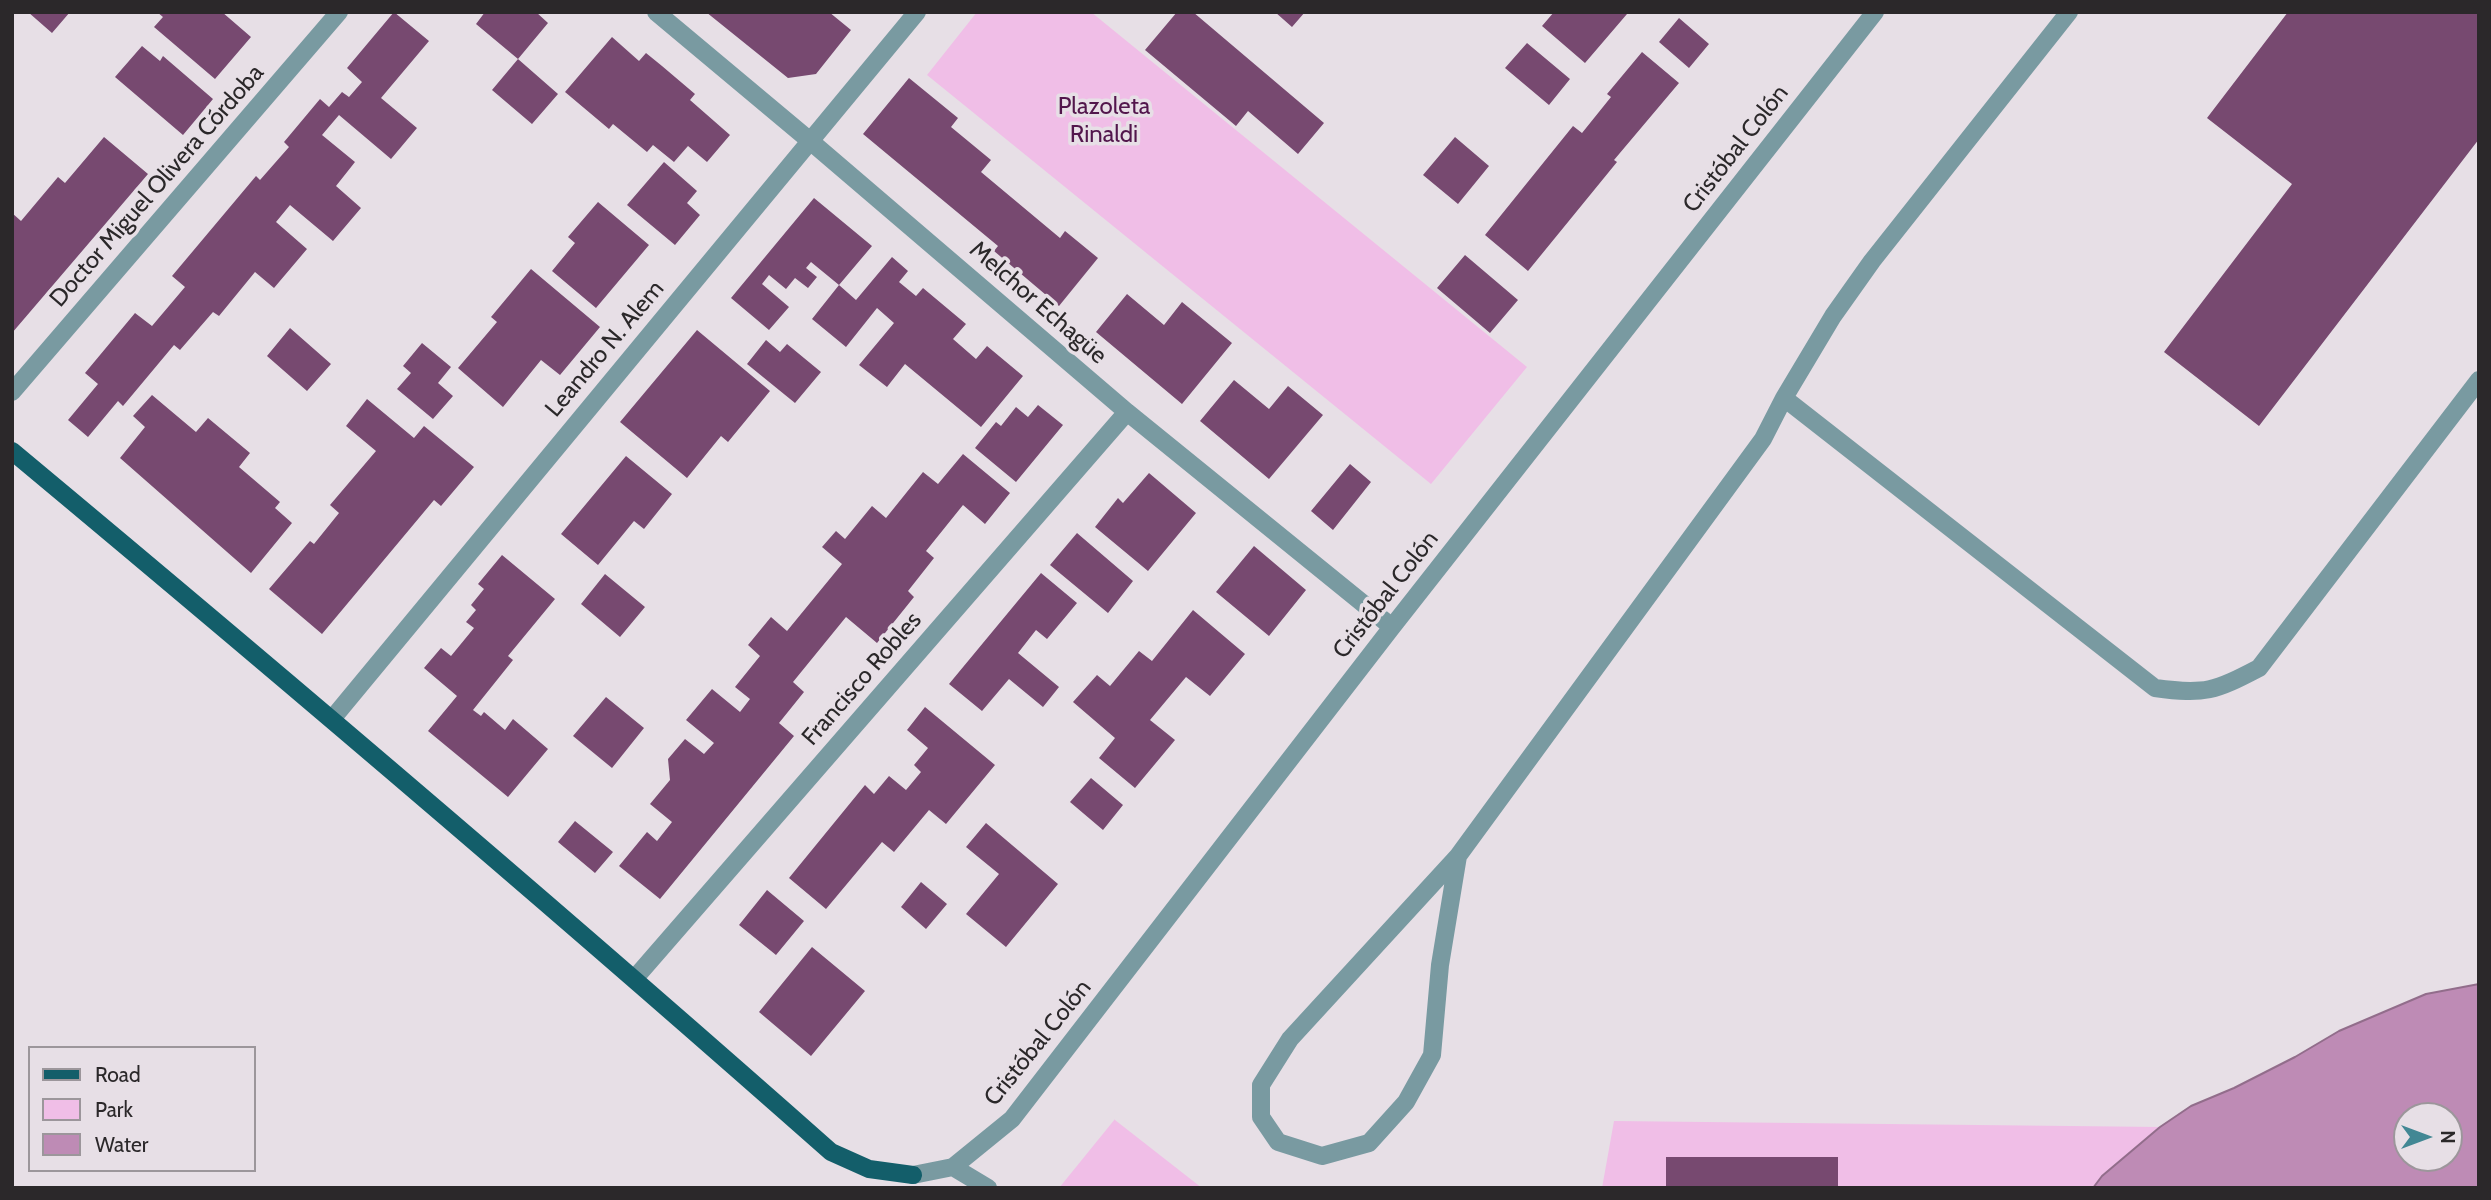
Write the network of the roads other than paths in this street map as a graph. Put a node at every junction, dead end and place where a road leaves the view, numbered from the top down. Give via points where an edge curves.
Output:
1 (339, 12) edge
2 (656, 12) edge
3 (916, 12) edge
4 (1875, 12) edge
5 (2069, 12) edge
6 (809, 140) junction
7 (2479, 380) edge
8 (12, 392) edge
9 (1784, 398) junction
10 (1127, 412) junction
11 (12, 451) edge
12 (1392, 627) junction
13 (332, 719) junction
14 (1458, 856) junction
15 (635, 978) junction
16 (953, 1167) junction
17 (913, 1175) joint
18 (988, 1188) edge

1 - 8 street, Doctor Miguel Olivera Córdoba
2 - 6 street, Melchor Echagüe
3 - 6 street, Leandro N. Alem
4 - 12 street, Cristóbal Colón
5 - 9 street via 1872,261
6 - 10 street, Melchor Echagüe
6 - 13 street, Leandro N. Alem
7 - 9 street via 2259,668 2222,687 2190,693 2155,688
9 - 14 street via 1763,439
10 - 12 street, Melchor Echagüe
10 - 15 street, Francisco Robles
11 - 13 main road
12 - 16 street, Cristóbal Colón via 1012,1119
13 - 15 main road
14 - 14 street via 1290,1039 1261,1085 1261,1117 1278,1142 1322,1156 1369,1143 1406,1102 1432,1055 1440,965
15 - 17 main road via 831,1152 869,1169
16 - 17 street, Cristóbal Colón
16 - 18 street

